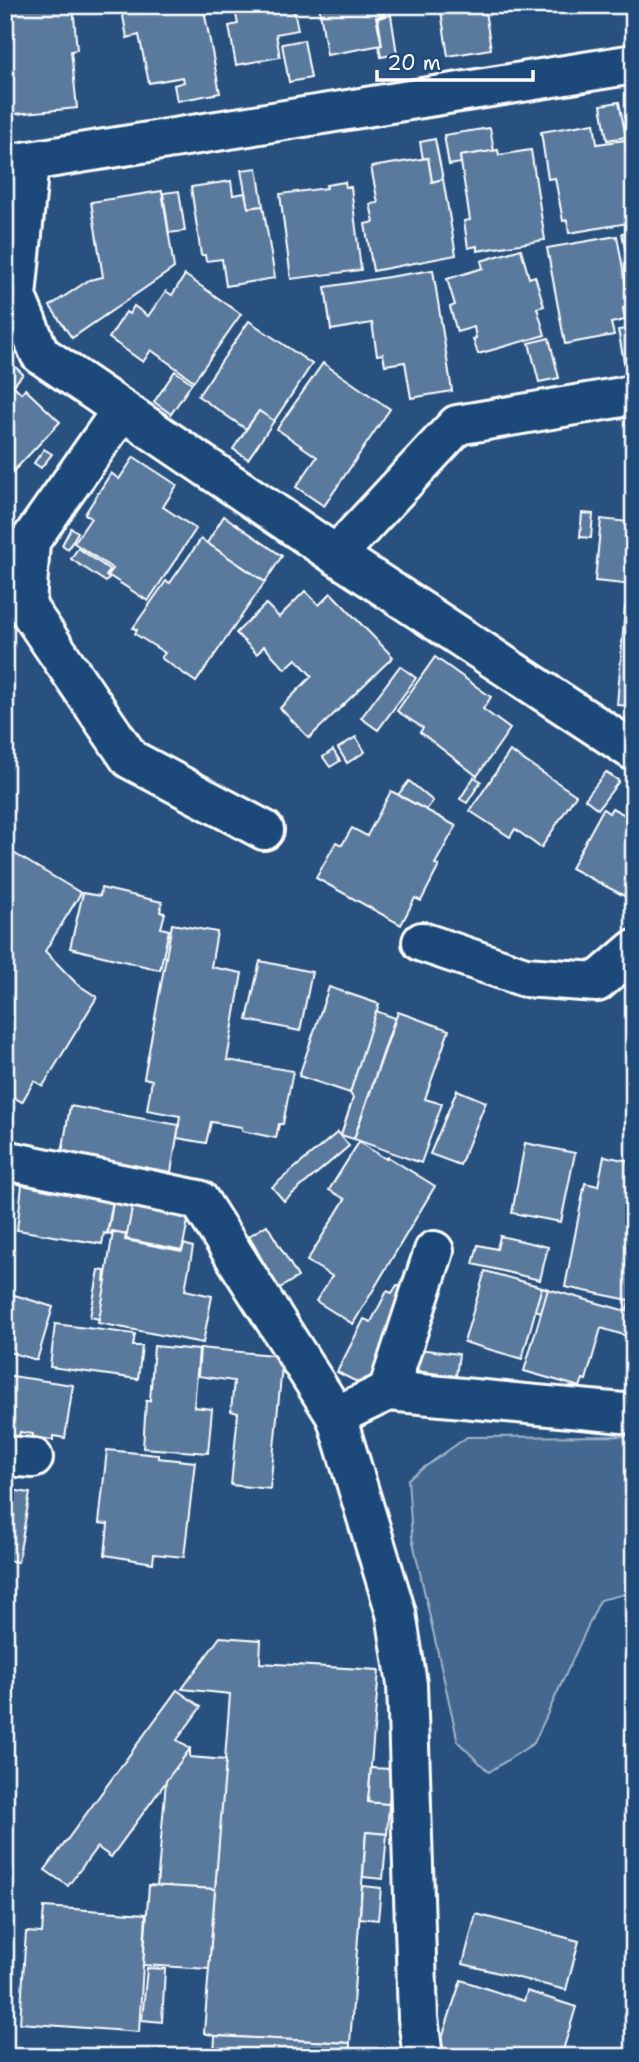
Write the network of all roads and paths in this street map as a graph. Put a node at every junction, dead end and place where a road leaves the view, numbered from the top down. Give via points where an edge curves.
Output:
1 (634, 64) edge
2 (17, 163) edge
3 (634, 395) edge
4 (122, 410) junction
5 (335, 555) junction
6 (634, 751) edge
7 (264, 830) dead end
8 (422, 942) dead end
9 (634, 950) edge
10 (5, 1160) edge
11 (434, 1251) dead end
12 (388, 1391) junction
13 (634, 1414) edge
14 (336, 1416) junction
15 (423, 2057) edge

1 - 2 street
2 - 4 street via 16,297 40,354
3 - 5 street via 457,425
4 - 5 street
4 - 7 street via 30,541 26,607 130,759
5 - 6 street
8 - 9 street via 525,977 597,982
10 - 14 street via 200,1199
11 - 12 street
12 - 13 street
12 - 14 street
14 - 15 street via 396,1613 405,1672

